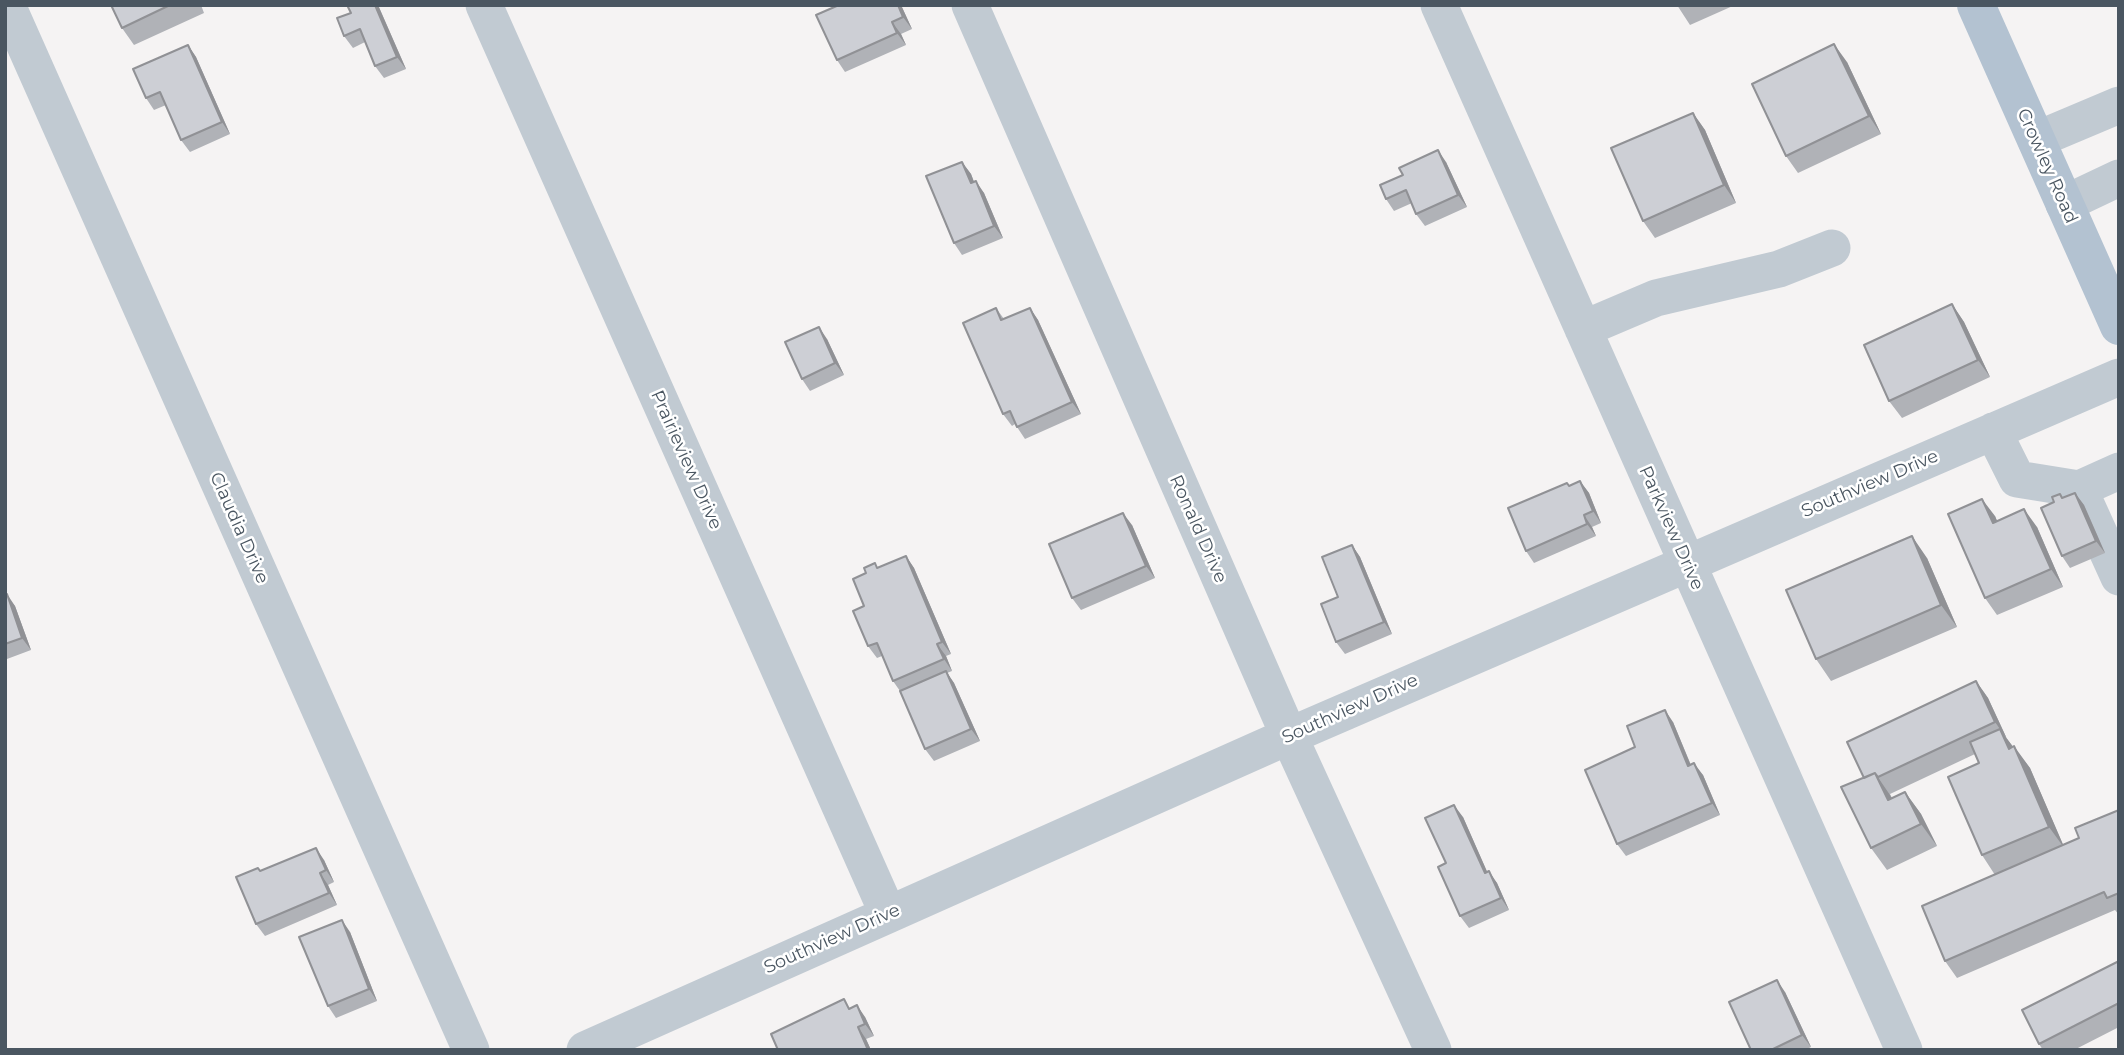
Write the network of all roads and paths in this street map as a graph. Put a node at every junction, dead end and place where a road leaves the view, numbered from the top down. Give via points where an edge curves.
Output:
1 (7, 5) edge
2 (484, 5) edge
3 (970, 5) edge
4 (1439, 5) edge
5 (1976, 5) edge
6 (2119, 104) edge
7 (2036, 141) junction
8 (2119, 178) edge
9 (2064, 204) junction
10 (1832, 248) dead end
11 (2119, 327) edge
12 (1583, 329) junction
13 (2119, 377) edge
14 (1993, 431) junction
15 (2119, 471) edge
16 (2079, 489) junction
17 (1687, 563) junction
18 (2119, 577) edge
19 (1289, 736) junction
20 (888, 914) junction
21 (471, 1050) edge
22 (585, 1050) edge
23 (1433, 1050) edge
24 (1904, 1050) edge

1 - 21 street, Claudia Drive
2 - 20 street, Prairieview Drive
3 - 19 street, Ronald Drive
4 - 12 street, Parkview Drive
5 - 7 main road, Crowley Road
6 - 7 street
7 - 9 main road, Crowley Road
8 - 9 street
9 - 11 main road, Crowley Road
10 - 12 street via 1779,270 1656,298
12 - 17 street, Parkview Drive
13 - 14 street, Southview Drive
14 - 16 street via 2017,479
14 - 17 street, Southview Drive
15 - 16 street
16 - 18 street
17 - 19 street, Southview Drive
17 - 24 street, Parkview Drive
19 - 20 street, Southview Drive
19 - 23 street, Ronald Drive
20 - 22 street, Southview Drive

